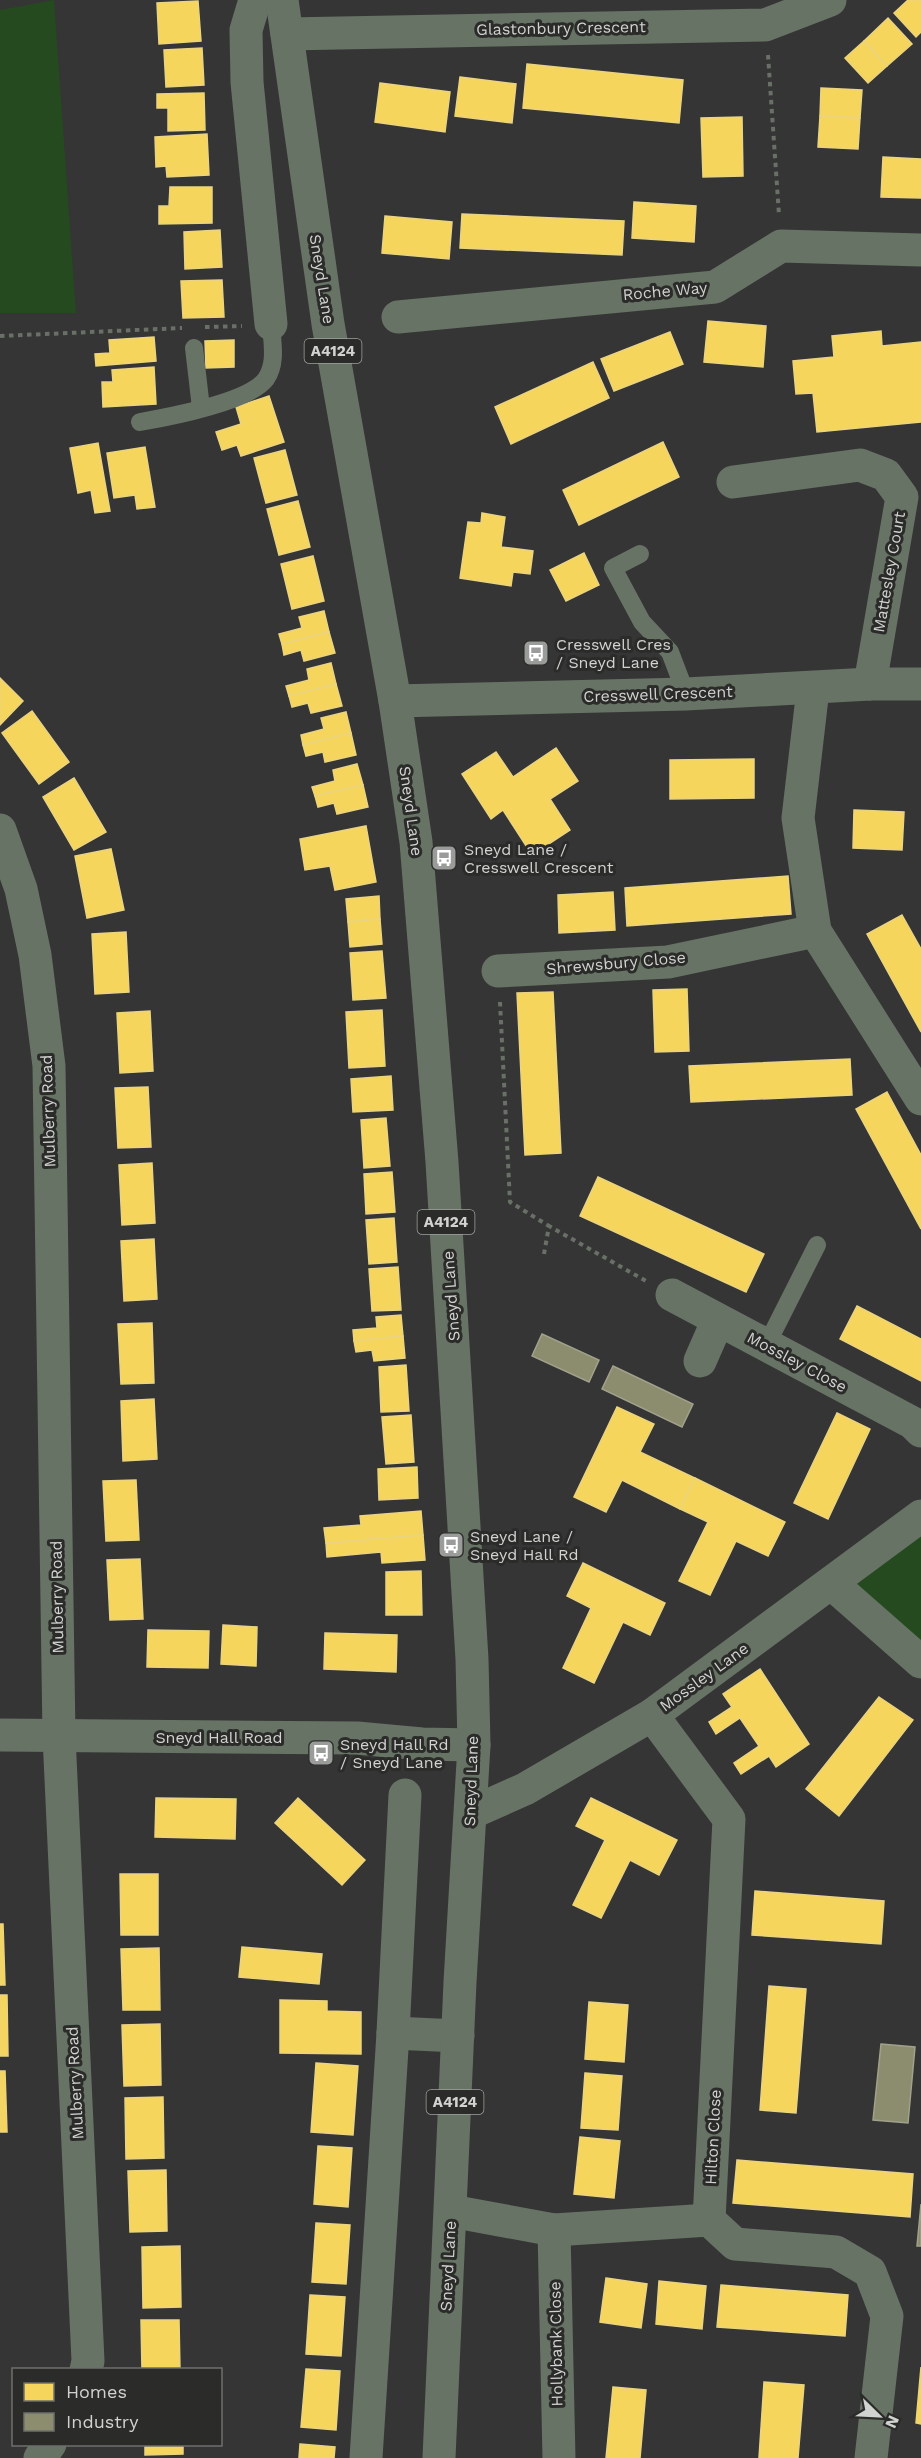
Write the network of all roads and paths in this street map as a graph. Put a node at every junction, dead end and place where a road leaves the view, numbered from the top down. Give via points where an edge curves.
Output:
1 (255, 0) edge
2 (282, 0) edge
3 (830, 0) edge
4 (765, 24) junction
5 (287, 34) junction
6 (781, 246) junction
7 (921, 250) edge
8 (397, 317) dead end
9 (271, 324) junction
10 (200, 327) dead end
11 (189, 328) dead end
12 (0, 336) edge
13 (194, 348) dead end
14 (201, 408) junction
15 (140, 422) dead end
16 (733, 482) dead end
17 (640, 554) dead end
18 (870, 684) junction
19 (921, 684) edge
20 (813, 689) junction
21 (686, 694) junction
22 (395, 701) junction
23 (0, 830) edge
24 (816, 931) junction
25 (514, 964) joint
26 (921, 1100) edge
27 (549, 1226) junction
28 (817, 1245) dead end
29 (544, 1254) dead end
30 (672, 1295) joint
31 (718, 1320) junction
32 (766, 1346) junction
33 (700, 1361) dead end
34 (921, 1431) edge
35 (921, 1516) edge
36 (831, 1583) junction
37 (921, 1662) edge
38 (652, 1714) junction
39 (0, 1735) edge
40 (59, 1736) junction
41 (474, 1745) junction
42 (405, 1795) dead end
43 (471, 1813) junction
44 (393, 2033) junction
45 (458, 2036) junction
46 (451, 2211) junction
47 (710, 2220) junction
48 (554, 2230) junction
49 (86, 2368) edge
50 (49, 2446) edge
51 (40, 2458) edge
52 (366, 2458) edge
53 (439, 2458) edge
54 (559, 2458) edge
55 (871, 2458) edge

1 - 9 street via 246,30 247,82
2 - 5 main road, Sneyd Lane / A4124
3 - 4 street, Glastonbury Crescent
4 - 5 street, Glastonbury Crescent
4 - 6 path
5 - 22 main road, Sneyd Lane / A4124 via 328,324
6 - 7 street
6 - 8 street, Roche Way via 715,287
9 - 10 path
9 - 14 lane via 273,359 266,379 248,394
11 - 12 path
13 - 14 lane
14 - 15 lane
16 - 18 street, Mattesley Court via 860,465 886,475 902,497
17 - 21 lane via 614,568 642,622 670,652
18 - 19 street, Cresswell Crescent
18 - 20 street, Cresswell Crescent
20 - 21 street, Cresswell Crescent
20 - 24 street via 798,818
21 - 22 street, Cresswell Crescent
22 - 41 main road, Sneyd Lane / A4124 via 416,842 432,1024 460,1448
23 - 40 street, Mulberry Road via 21,889 35,955 49,1066
24 - 25 street, Shrewsbury Close via 668,962
24 - 26 street
25 - 27 path via 510,1202
27 - 29 path
27 - 30 path
28 - 32 lane
30 - 31 street, Mossley Close
31 - 32 street, Mossley Close
31 - 33 street
32 - 34 street, Mossley Close
35 - 36 street, Mossley Lane
36 - 37 street
36 - 38 street, Mossley Lane
38 - 43 street, Mossley Lane via 525,1789
38 - 47 street, Hilton Close via 729,1819
39 - 40 street, Sneyd Hall Road
40 - 41 street, Sneyd Hall Road via 357,1738
40 - 49 street, Mulberry Road
41 - 43 main road, Sneyd Lane / A4124
42 - 44 street
43 - 45 main road, Sneyd Lane / A4124
44 - 45 street
44 - 52 street
45 - 46 main road, Sneyd Lane / A4124
46 - 48 street
46 - 53 main road, Sneyd Lane / A4124
47 - 48 street
47 - 55 street via 735,2244 836,2252 870,2272 887,2316
48 - 54 street, Hollybank Close
50 - 51 street

